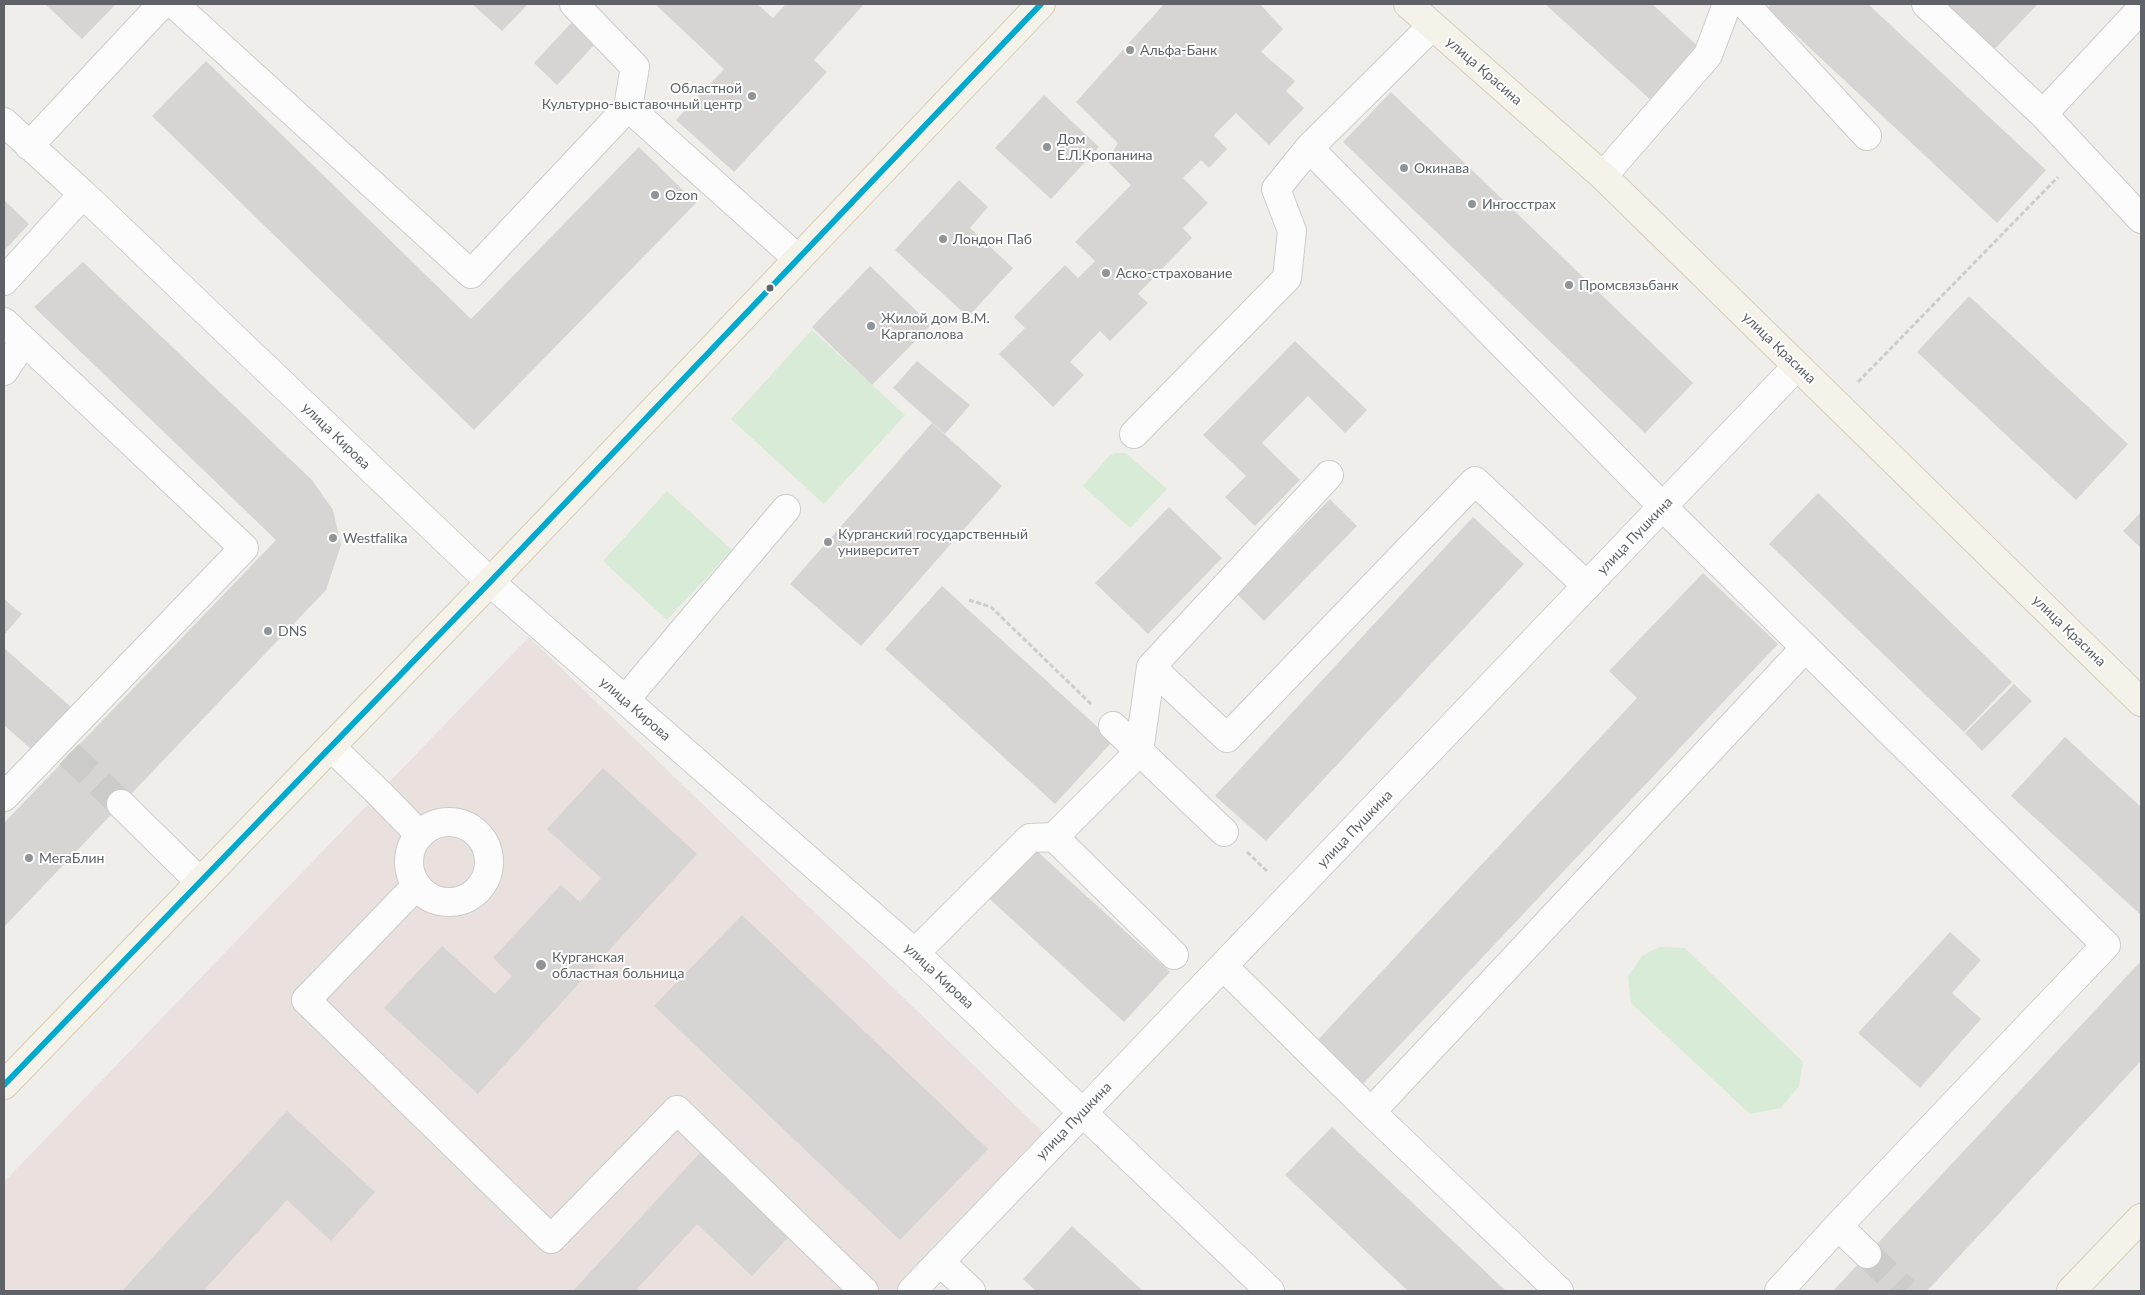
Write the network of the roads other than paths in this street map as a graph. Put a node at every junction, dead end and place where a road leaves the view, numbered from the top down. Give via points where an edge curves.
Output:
1 (162, 4) edge
2 (174, 4) edge
3 (574, 4) edge
4 (1041, 4) edge
5 (1408, 4) edge
6 (1727, 4) edge
7 (1745, 4) edge
8 (1926, 4) edge
9 (2141, 9) edge
10 (1432, 26) junction
11 (628, 107) junction
12 (2043, 114) junction
13 (4, 122) edge
14 (1867, 136) dead end
15 (29, 146) junction
16 (1309, 148) junction
17 (1603, 176) junction
18 (83, 194) junction
19 (2141, 219) edge
20 (798, 259) junction
21 (4, 281) edge
22 (4, 322) edge
23 (24, 341) junction
24 (1797, 366) junction
25 (4, 371) edge
26 (1134, 434) dead end
27 (1329, 475) dead end
28 (1663, 507) junction
29 (786, 509) dead end
30 (490, 582) junction
31 (1587, 586) junction
32 (1805, 648) junction
33 (1151, 667) junction
34 (625, 700) junction
35 (2141, 702) edge
36 (1113, 726) road end
37 (331, 747) junction
38 (1139, 752) junction
39 (4, 797) edge
40 (121, 804) tunnel mouth
41 (1224, 832) road end
42 (420, 835) junction
43 (1054, 837) junction
44 (200, 882) junction
45 (416, 886) junction
46 (915, 953) junction
47 (1174, 955) dead end
48 (1224, 967) junction
49 (4, 1085) edge
50 (1084, 1112) junction
51 (1371, 1112) junction
52 (2141, 1218) edge
53 (1838, 1226) junction
54 (1867, 1254) tunnel mouth
55 (940, 1262) junction
56 (864, 1291) edge
57 (912, 1291) edge
58 (971, 1291) edge
59 (1270, 1291) edge
60 (1559, 1291) edge
61 (1779, 1291) edge
62 (2071, 1291) edge

1 - 15 street
2 - 11 street via 471,274
3 - 11 street via 635,67
4 - 20 main road
5 - 10 main road, улица Красина
6 - 17 street via 1708,55
7 - 14 street
8 - 12 street
9 - 12 street
10 - 16 street
10 - 17 main road, улица Красина
11 - 20 street
12 - 19 street
13 - 15 street, улица Кирова
15 - 18 street, улица Кирова
16 - 26 street via 1276,188 1292,231 1287,278
16 - 28 street
17 - 24 main road, улица Красина
18 - 21 street
18 - 30 street, улица Кирова
20 - 30 main road
22 - 23 street
23 - 25 street
23 - 39 street via 244,548 64,749
24 - 28 street, улица Пушкина
24 - 35 main road, улица Красина
27 - 33 street
28 - 31 street, улица Пушкина
28 - 32 street
29 - 34 street
30 - 34 street, улица Кирова
30 - 37 main road
31 - 33 street via 1475,481 1227,738
31 - 48 street, улица Пушкина
32 - 51 street
32 - 53 street via 2106,945
33 - 38 street
34 - 46 street, улица Кирова
36 - 38 street
37 - 42 street
37 - 44 main road
38 - 41 street
38 - 43 street
40 - 44 street
42 - 45 street via 412,845 408,866
42 - 45 street via 425,829 445,821 466,824 482,838 490,858 487,878 473,895 454,902 433,899
43 - 46 street via 1030,838
43 - 47 street
44 - 49 main road
45 - 56 street via 306,1000 551,1238 677,1110
46 - 50 street, улица Кирова
48 - 50 street, улица Пушкина
48 - 51 street
50 - 55 street, улица Пушкина
50 - 59 street, улица Кирова
51 - 60 street
52 - 62 main road
53 - 54 street
53 - 61 street
55 - 57 street, улица Пушкина
55 - 58 street

